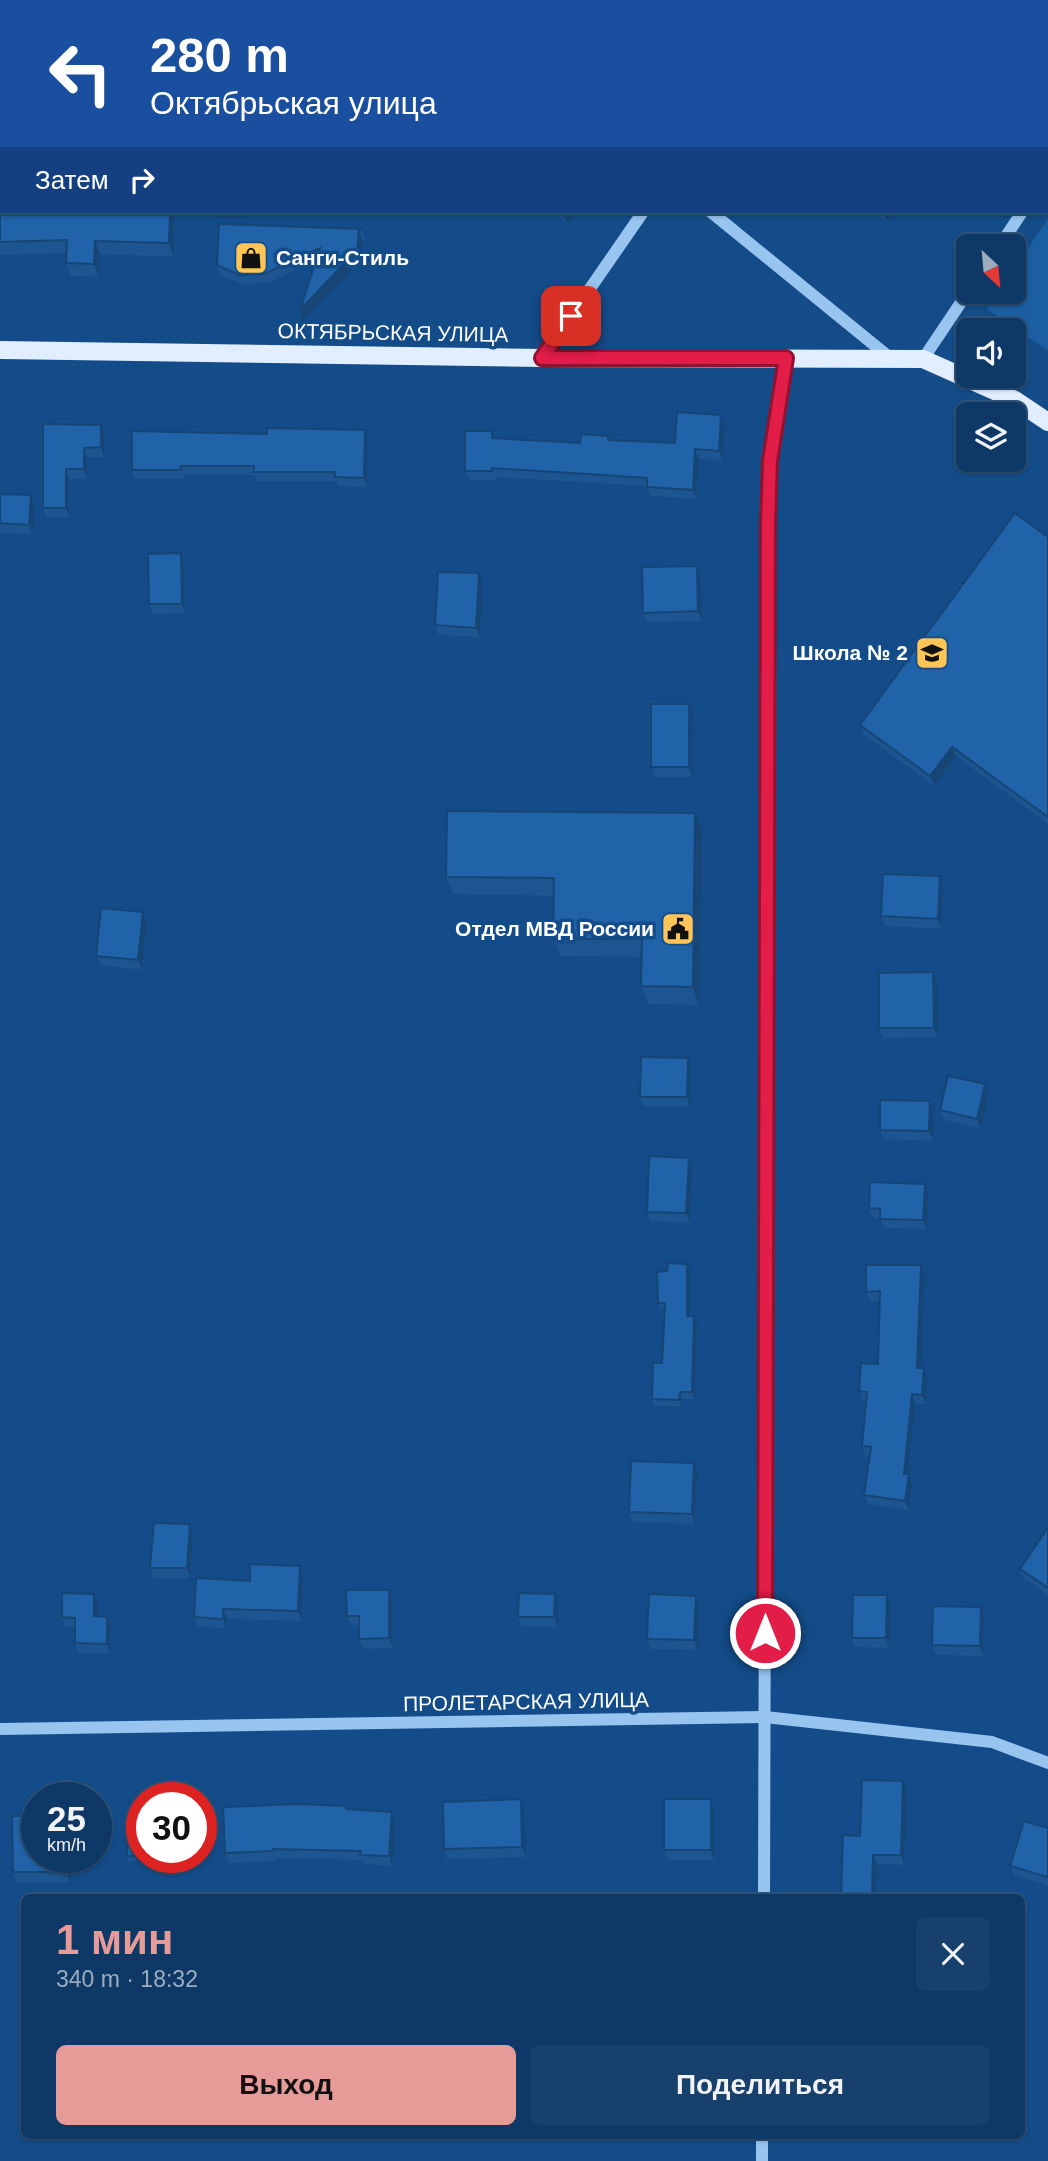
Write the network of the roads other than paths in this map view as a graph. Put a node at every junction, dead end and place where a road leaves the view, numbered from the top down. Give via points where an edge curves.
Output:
1 (642, 214) edge
2 (713, 214) edge
3 (1021, 214) edge
4 (1008, 234) edge
5 (960, 304) edge
6 (0, 350) edge
7 (542, 358) junction
8 (786, 358) junction
9 (889, 358) junction
10 (923, 359) junction
11 (1048, 422) edge
12 (765, 1717) junction
13 (0, 1730) edge
14 (1048, 1763) edge
15 (764, 1894) edge
16 (762, 2139) edge
17 (762, 2161) edge

1 - 7 street
2 - 9 street
3 - 4 street
5 - 10 street
6 - 7 main road, ОКТЯБРЬСКАЯ УЛИЦА
7 - 8 main road, ОКТЯБРЬСКАЯ УЛИЦА
8 - 9 main road, ОКТЯБРЬСКАЯ УЛИЦА
8 - 12 street via 770,461 768,523
9 - 10 main road, ОКТЯБРЬСКАЯ УЛИЦА
10 - 11 main road via 1015,400
12 - 13 street, ПРОЛЕТАРСКАЯ УЛИЦА
12 - 14 street, ПРОЛЕТАРСКАЯ УЛИЦА via 992,1742
12 - 15 street
16 - 17 street

